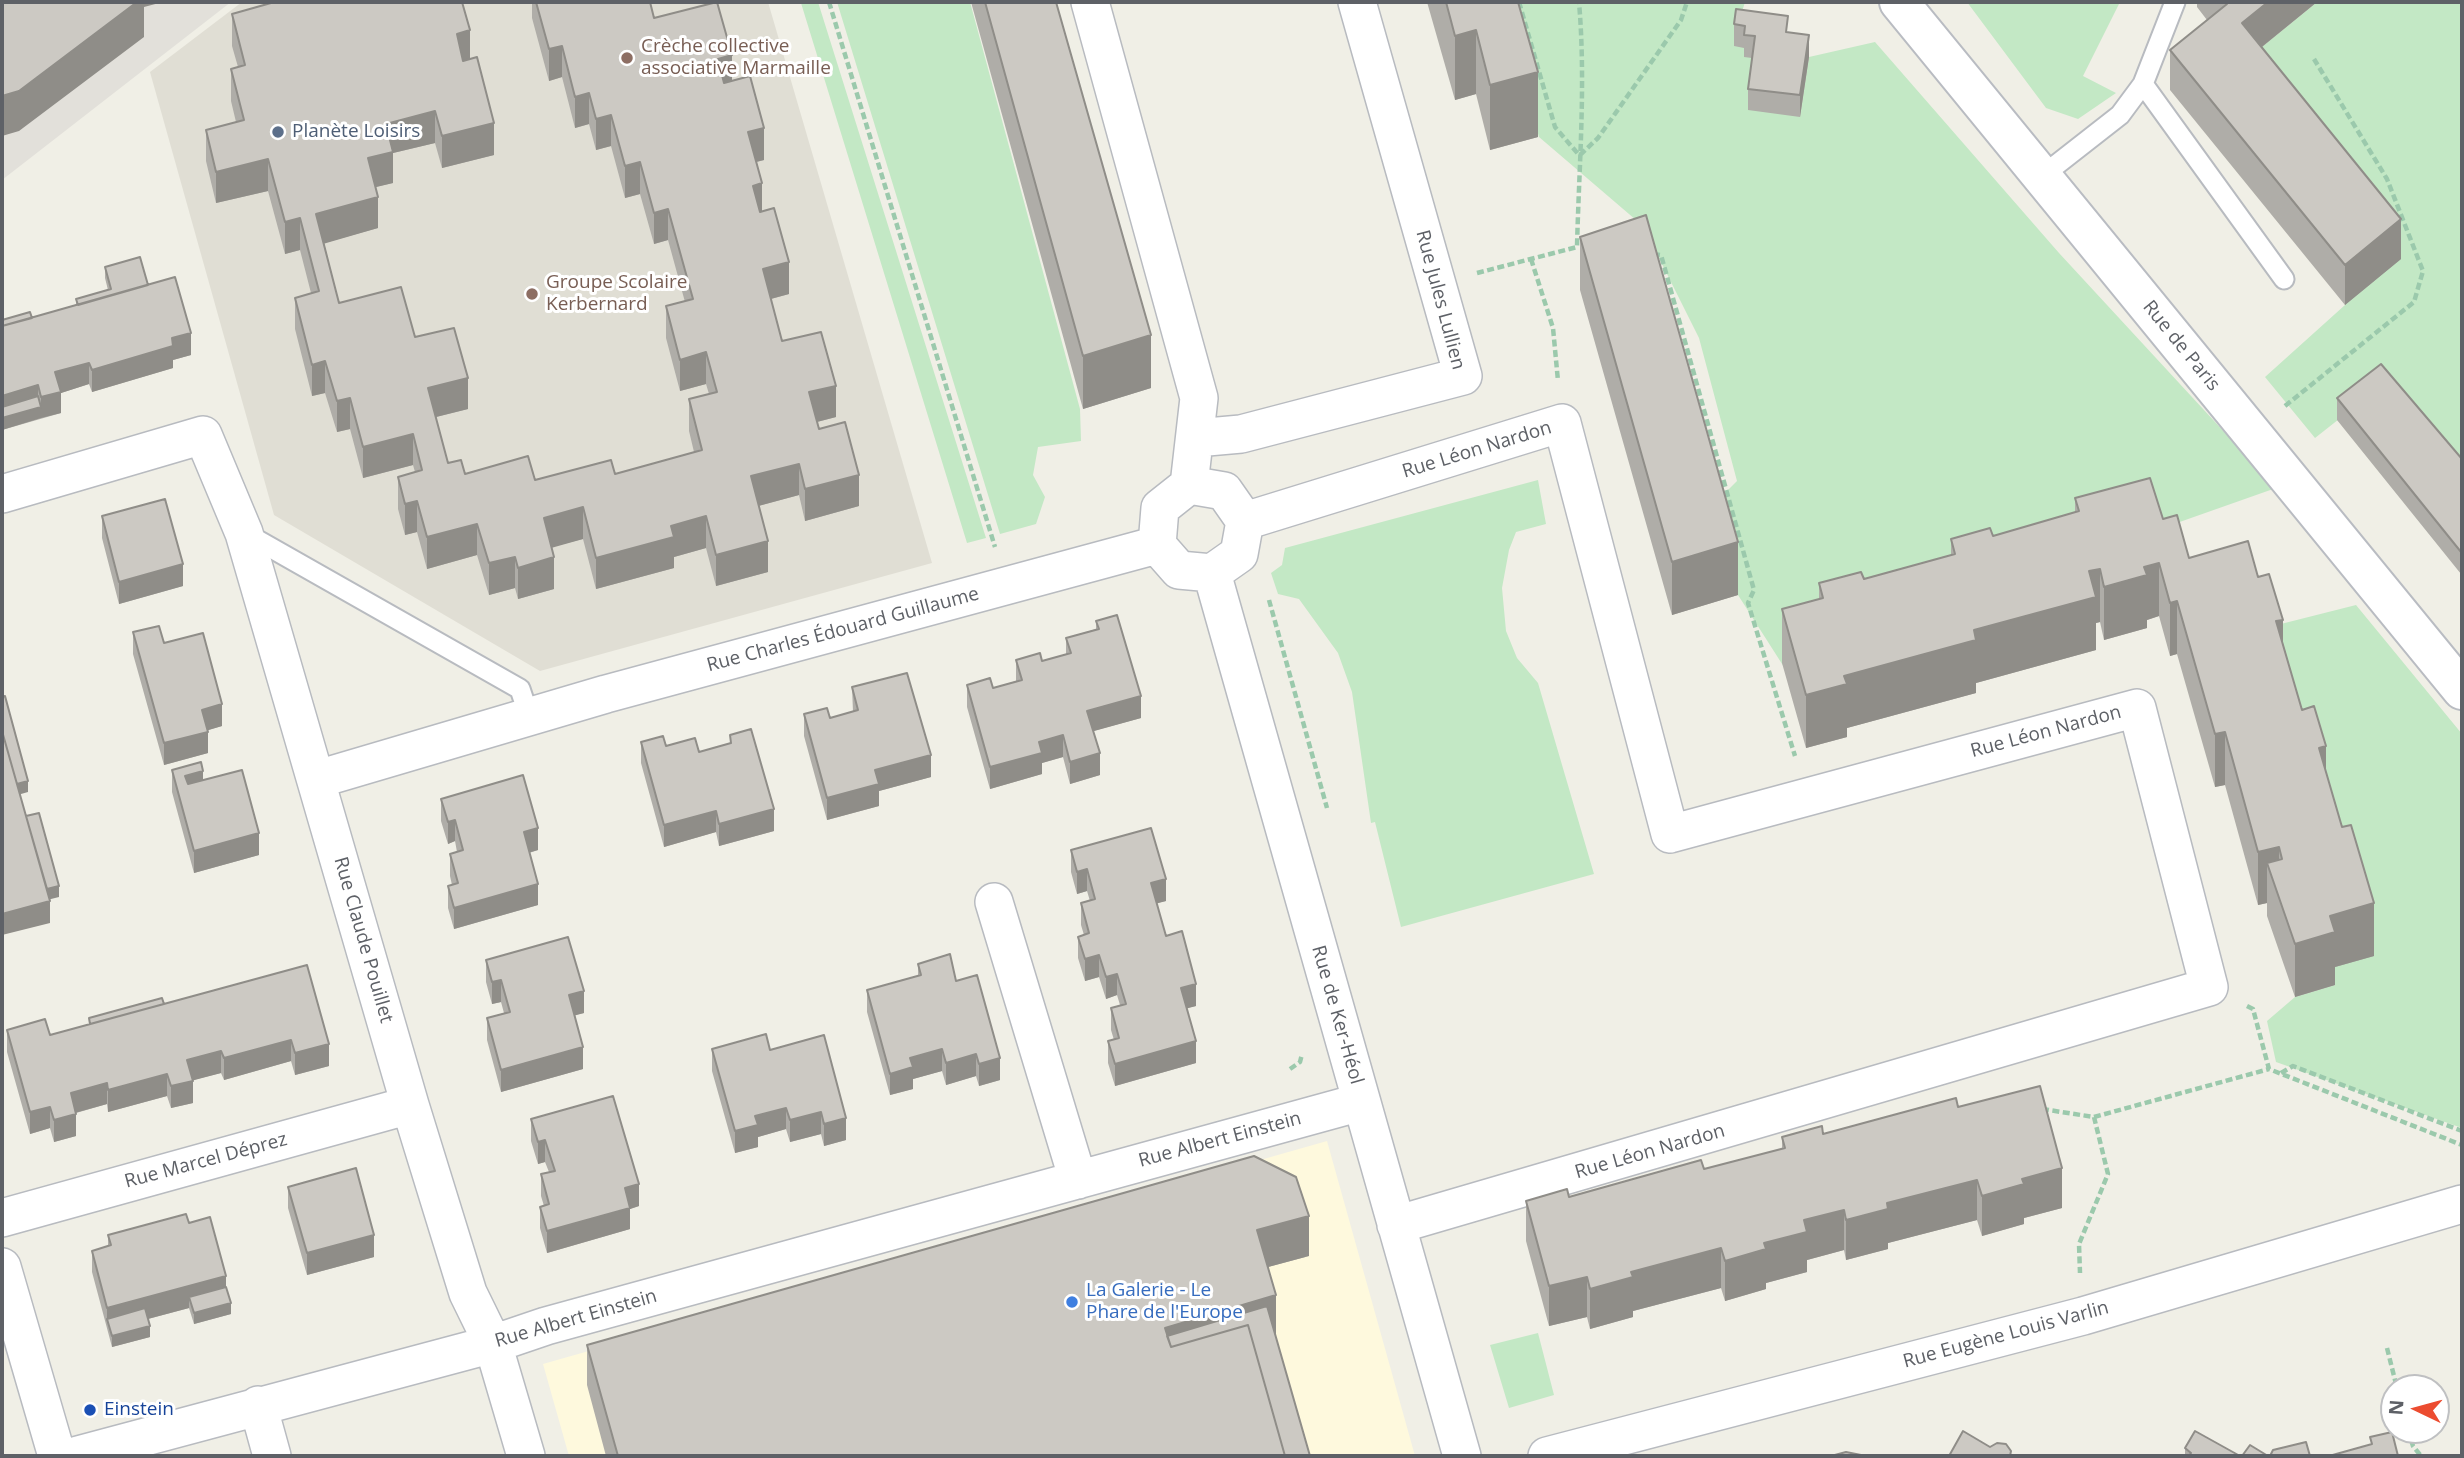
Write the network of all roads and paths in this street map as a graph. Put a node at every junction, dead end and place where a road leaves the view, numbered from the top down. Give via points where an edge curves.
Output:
1 (829, 2) edge
2 (1090, 2) edge
3 (1357, 2) edge
4 (1519, 2) edge
5 (1579, 2) edge
6 (1687, 2) edge
7 (1899, 2) edge
8 (2175, 2) edge
9 (2314, 59) dead end
10 (2143, 84) junction
11 (1580, 155) junction
12 (2042, 176) junction
13 (1577, 247) junction
14 (1589, 248) edge
15 (1649, 254) edge
16 (1531, 259) junction
17 (2284, 279) dead end
18 (1436, 284) junction
19 (1562, 423) junction
20 (2252, 433) junction
21 (1196, 438) junction
22 (1189, 485) junction
23 (2, 494) edge
24 (1245, 521) junction
25 (244, 533) junction
26 (1157, 545) junction
27 (997, 555) dead end
28 (1212, 573) junction
29 (2462, 690) edge
30 (528, 716) junction
31 (318, 779) junction
32 (1808, 797) junction
33 (994, 902) dead end
34 (2209, 987) junction
35 (2269, 1069) junction
36 (2280, 1073) junction
37 (1361, 1102) junction
38 (410, 1105) junction
39 (2029, 1107) edge
40 (2094, 1117) junction
41 (2462, 1131) edge
42 (2462, 1144) edge
43 (1078, 1180) junction
44 (2462, 1204) edge
45 (2, 1218) edge
46 (1396, 1225) junction
47 (2, 1268) edge
48 (2083, 1316) junction
49 (492, 1344) junction
50 (2387, 1349) dead end
51 (2393, 1374) edge
52 (258, 1405) junction
53 (57, 1456) edge
54 (74, 1456) edge
55 (272, 1456) edge
56 (526, 1456) edge
57 (1462, 1456) edge
58 (1548, 1456) edge

1 - 27 path
2 - 21 street via 1199,398
3 - 18 street, Rue Jules Lullien
4 - 11 path via 1555,127
5 - 11 path via 1583,46
6 - 11 path via 1681,20 1598,138
7 - 12 main road, Rue de Paris
8 - 10 lane
9 - 20 path via 2387,179 2423,271 2414,302
10 - 12 lane via 2120,115
10 - 17 lane
11 - 13 path
12 - 20 main road, Rue de Paris
13 - 14 path
13 - 16 path
15 - 32 path via 1661,255 1754,590 1748,603
16 - 18 path
16 - 19 path via 1553,328
18 - 21 street, Rue Jules Lullien via 1463,376 1241,434
19 - 24 street, Rue Léon Nardon
19 - 32 street, Rue Léon Nardon via 1671,834
20 - 29 main road, Rue de Paris
21 - 22 street
22 - 24 street via 1224,491
22 - 26 street via 1160,508
23 - 25 street, Rue Claude Pouillet via 203,435
24 - 28 street via 1238,554
25 - 30 lane via 520,689
25 - 31 street, Rue Claude Pouillet
26 - 28 street via 1179,570
26 - 30 street, Rue Charles Édouard Guillaume
28 - 37 street, Rue de Ker-Héol
30 - 31 street, Rue Charles Édouard Guillaume
31 - 38 street, Rue Claude Pouillet
32 - 34 street, Rue Léon Nardon via 2137,708
33 - 43 street
34 - 35 path via 2253,1009
34 - 46 street, Rue Léon Nardon
35 - 36 path
35 - 40 path
36 - 41 path via 2293,1066
36 - 42 path
37 - 43 street, Rue Albert Einstein
37 - 46 street, Rue de Ker-Héol
38 - 45 street, Rue Marcel Déprez
38 - 49 street, Rue Claude Pouillet via 468,1293
39 - 40 path
40 - 48 path via 2108,1174 2078,1244
43 - 49 street, Rue Albert Einstein
44 - 48 street, Rue Eugène Louis Varlin
46 - 57 street, Rue de Ker-Héol
47 - 53 street
48 - 58 street, Rue Eugène Louis Varlin
49 - 52 street, Rue Albert Einstein
49 - 56 street, Rue Claude Pouillet
50 - 51 path
52 - 54 street, Rue Albert Einstein
52 - 55 street

